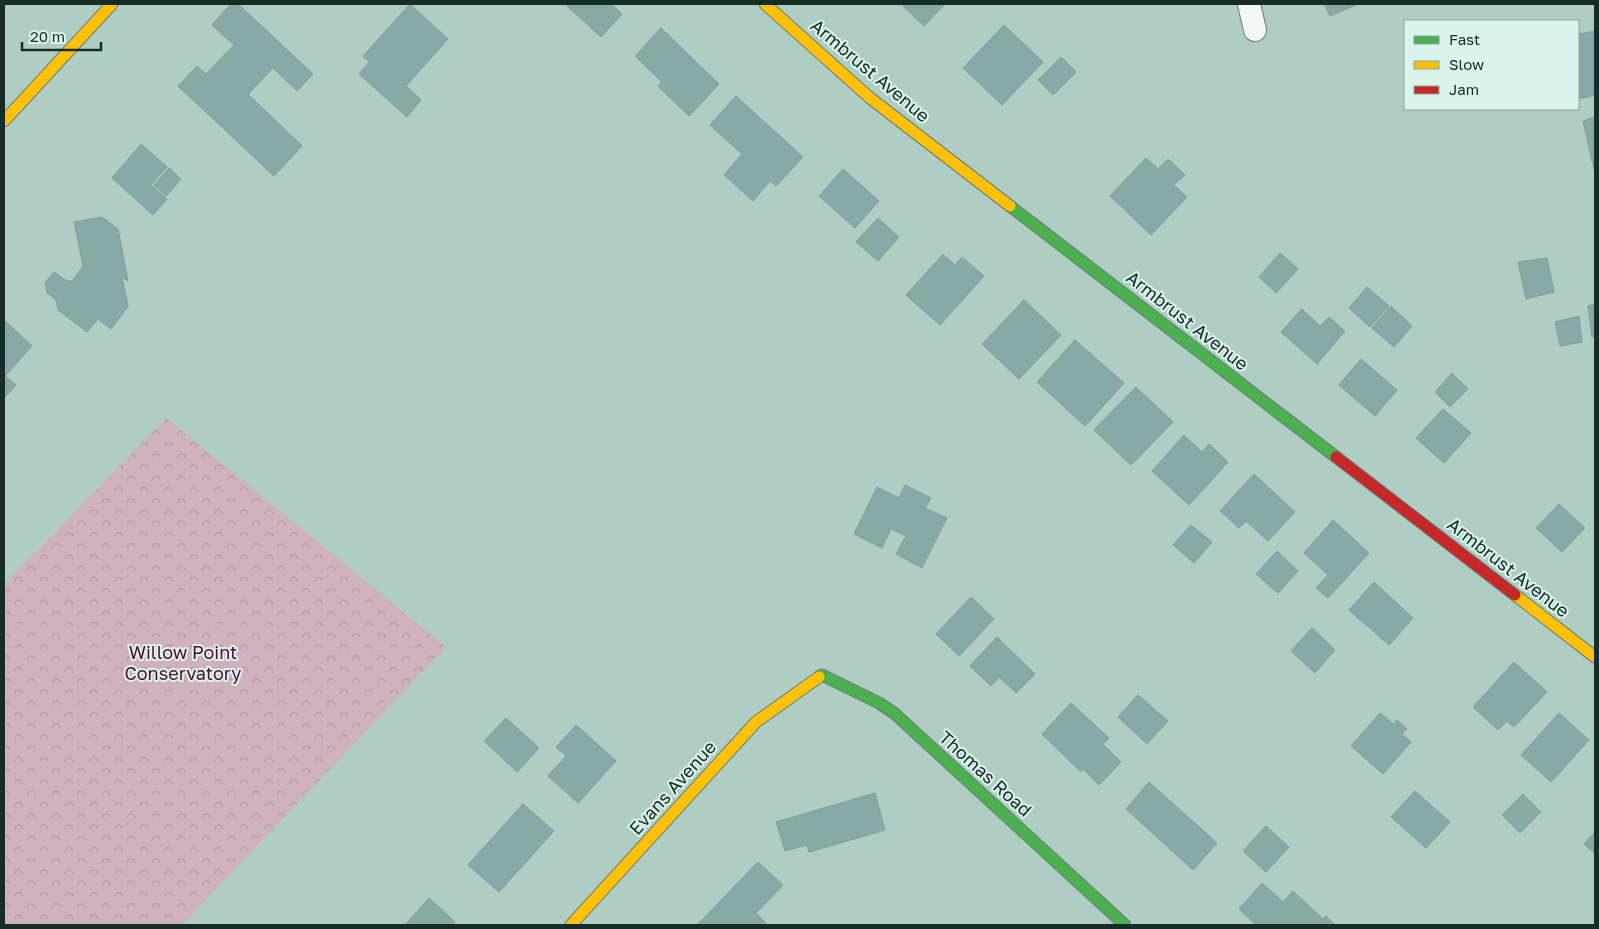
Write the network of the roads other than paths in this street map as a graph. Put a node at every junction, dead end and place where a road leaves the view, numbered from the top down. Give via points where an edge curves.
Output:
1 (112, 4) edge
2 (765, 4) edge
3 (1249, 4) edge
4 (1255, 30) dead end
5 (4, 121) edge
6 (1595, 657) edge
7 (809, 684) joint
8 (571, 925) edge
9 (1125, 925) edge

1 - 5 street
2 - 6 street, Armbrust Avenue via 870,98
3 - 4 street
7 - 8 street, Evans Avenue via 756,722
7 - 9 street, Thomas Road via 822,675 894,713

